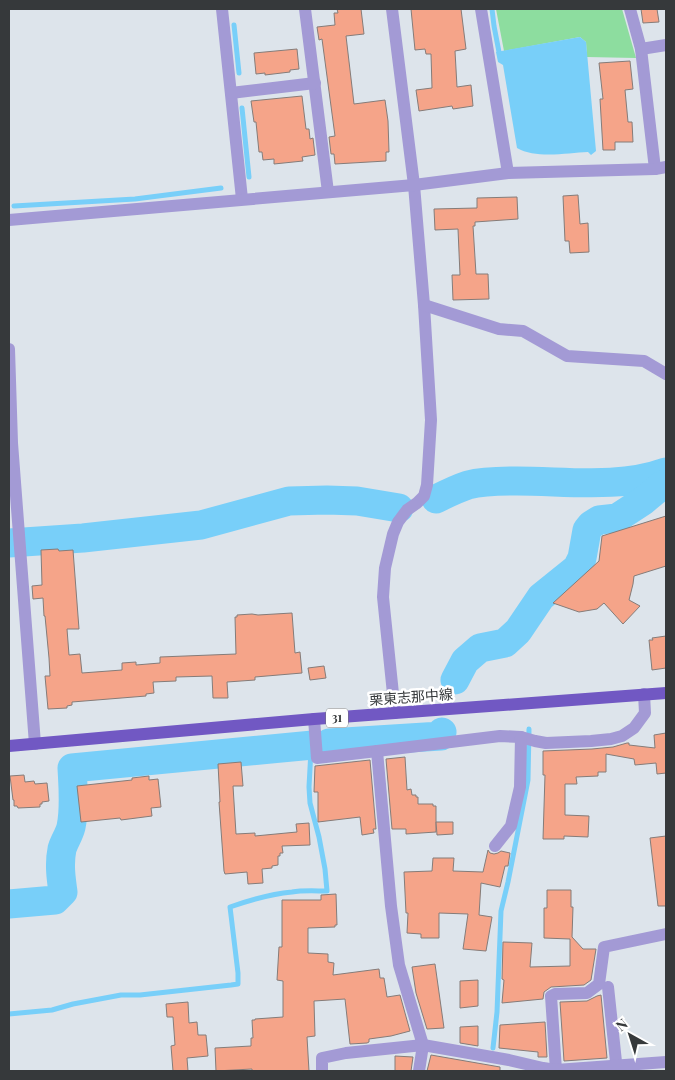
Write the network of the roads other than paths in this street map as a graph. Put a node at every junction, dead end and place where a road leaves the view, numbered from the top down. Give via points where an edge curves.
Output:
1 (222, 9) edge
2 (305, 9) edge
3 (392, 9) edge
4 (480, 9) edge
5 (630, 9) edge
6 (666, 45) edge
7 (641, 49) junction
8 (315, 83) junction
9 (231, 92) junction
10 (661, 168) edge
11 (508, 173) junction
12 (414, 185) junction
13 (328, 192) junction
14 (242, 199) junction
15 (9, 220) edge
16 (424, 305) junction
17 (9, 349) edge
18 (666, 374) edge
19 (12, 472) edge
20 (666, 693) edge
21 (644, 694) junction
22 (395, 713) junction
23 (314, 720) junction
24 (521, 737) junction
25 (35, 744) junction
26 (9, 746) edge
27 (377, 751) junction
28 (495, 846) dead end
29 (666, 934) edge
30 (608, 987) dead end
31 (423, 1045) junction
32 (666, 1062) edge
33 (617, 1068) edge
34 (547, 1070) edge
35 (322, 1071) edge
36 (419, 1071) edge

1 - 9 street
2 - 8 street
3 - 12 street
4 - 11 street
5 - 7 street
6 - 7 street
7 - 10 street
8 - 9 street
8 - 13 street
9 - 14 street
10 - 11 street
11 - 12 street
12 - 13 street
12 - 16 street
13 - 14 street
14 - 15 street
16 - 18 street via 499,329 523,331 567,356 644,361
16 - 22 street via 431,420 427,485 424,496 398,522 384,577 383,596
17 - 19 street
19 - 25 street
20 - 21 main road, 栗東志那中線 / 31
21 - 22 main road, 栗東志那中線 / 31
21 - 24 street via 645,713 634,728 622,736 591,741 546,742
22 - 23 main road, 栗東志那中線 / 31
23 - 25 main road, 栗東志那中線 / 31
23 - 27 street via 317,758
24 - 27 street via 448,741
24 - 28 street via 520,787 511,826
25 - 26 main road, 栗東志那中線 / 31
27 - 31 street via 399,965
29 - 34 street via 604,947 599,984 587,993 551,996
30 - 33 street
31 - 34 street
31 - 35 street via 322,1058
31 - 36 street
32 - 33 street
33 - 34 street

